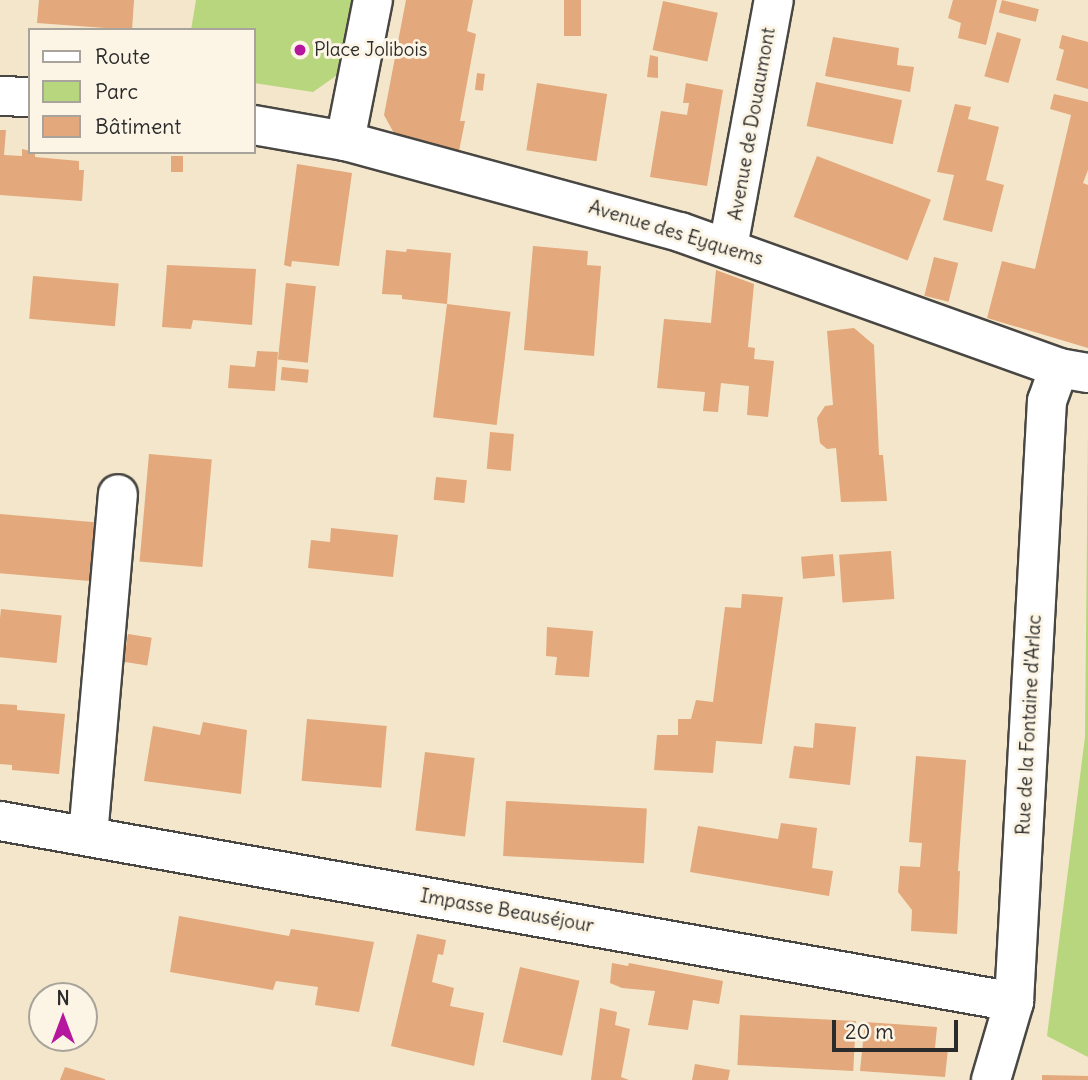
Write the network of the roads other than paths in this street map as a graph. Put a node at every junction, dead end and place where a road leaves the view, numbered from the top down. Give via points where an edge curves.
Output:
1 (373, 0) edge
2 (774, 0) edge
3 (0, 96) edge
4 (28, 97) edge
5 (256, 125) edge
6 (345, 141) junction
7 (728, 247) junction
8 (1073, 371) edge
9 (118, 494) dead end
10 (0, 821) edge
11 (89, 836) junction
12 (1014, 1002) junction
13 (991, 1080) edge

1 - 6 street
2 - 7 street, Avenue de Douaumont
3 - 4 street
5 - 6 street, Avenue des Eyquems
6 - 7 street, Avenue des Eyquems
7 - 8 street, Avenue des Eyquems
8 - 12 street, Rue de la Fontaine d'Arlac via 1047,401
9 - 11 street
10 - 11 street, Impasse Beauséjour
11 - 12 street, Impasse Beauséjour
12 - 13 street, Rue de la Fontaine d'Arlac

